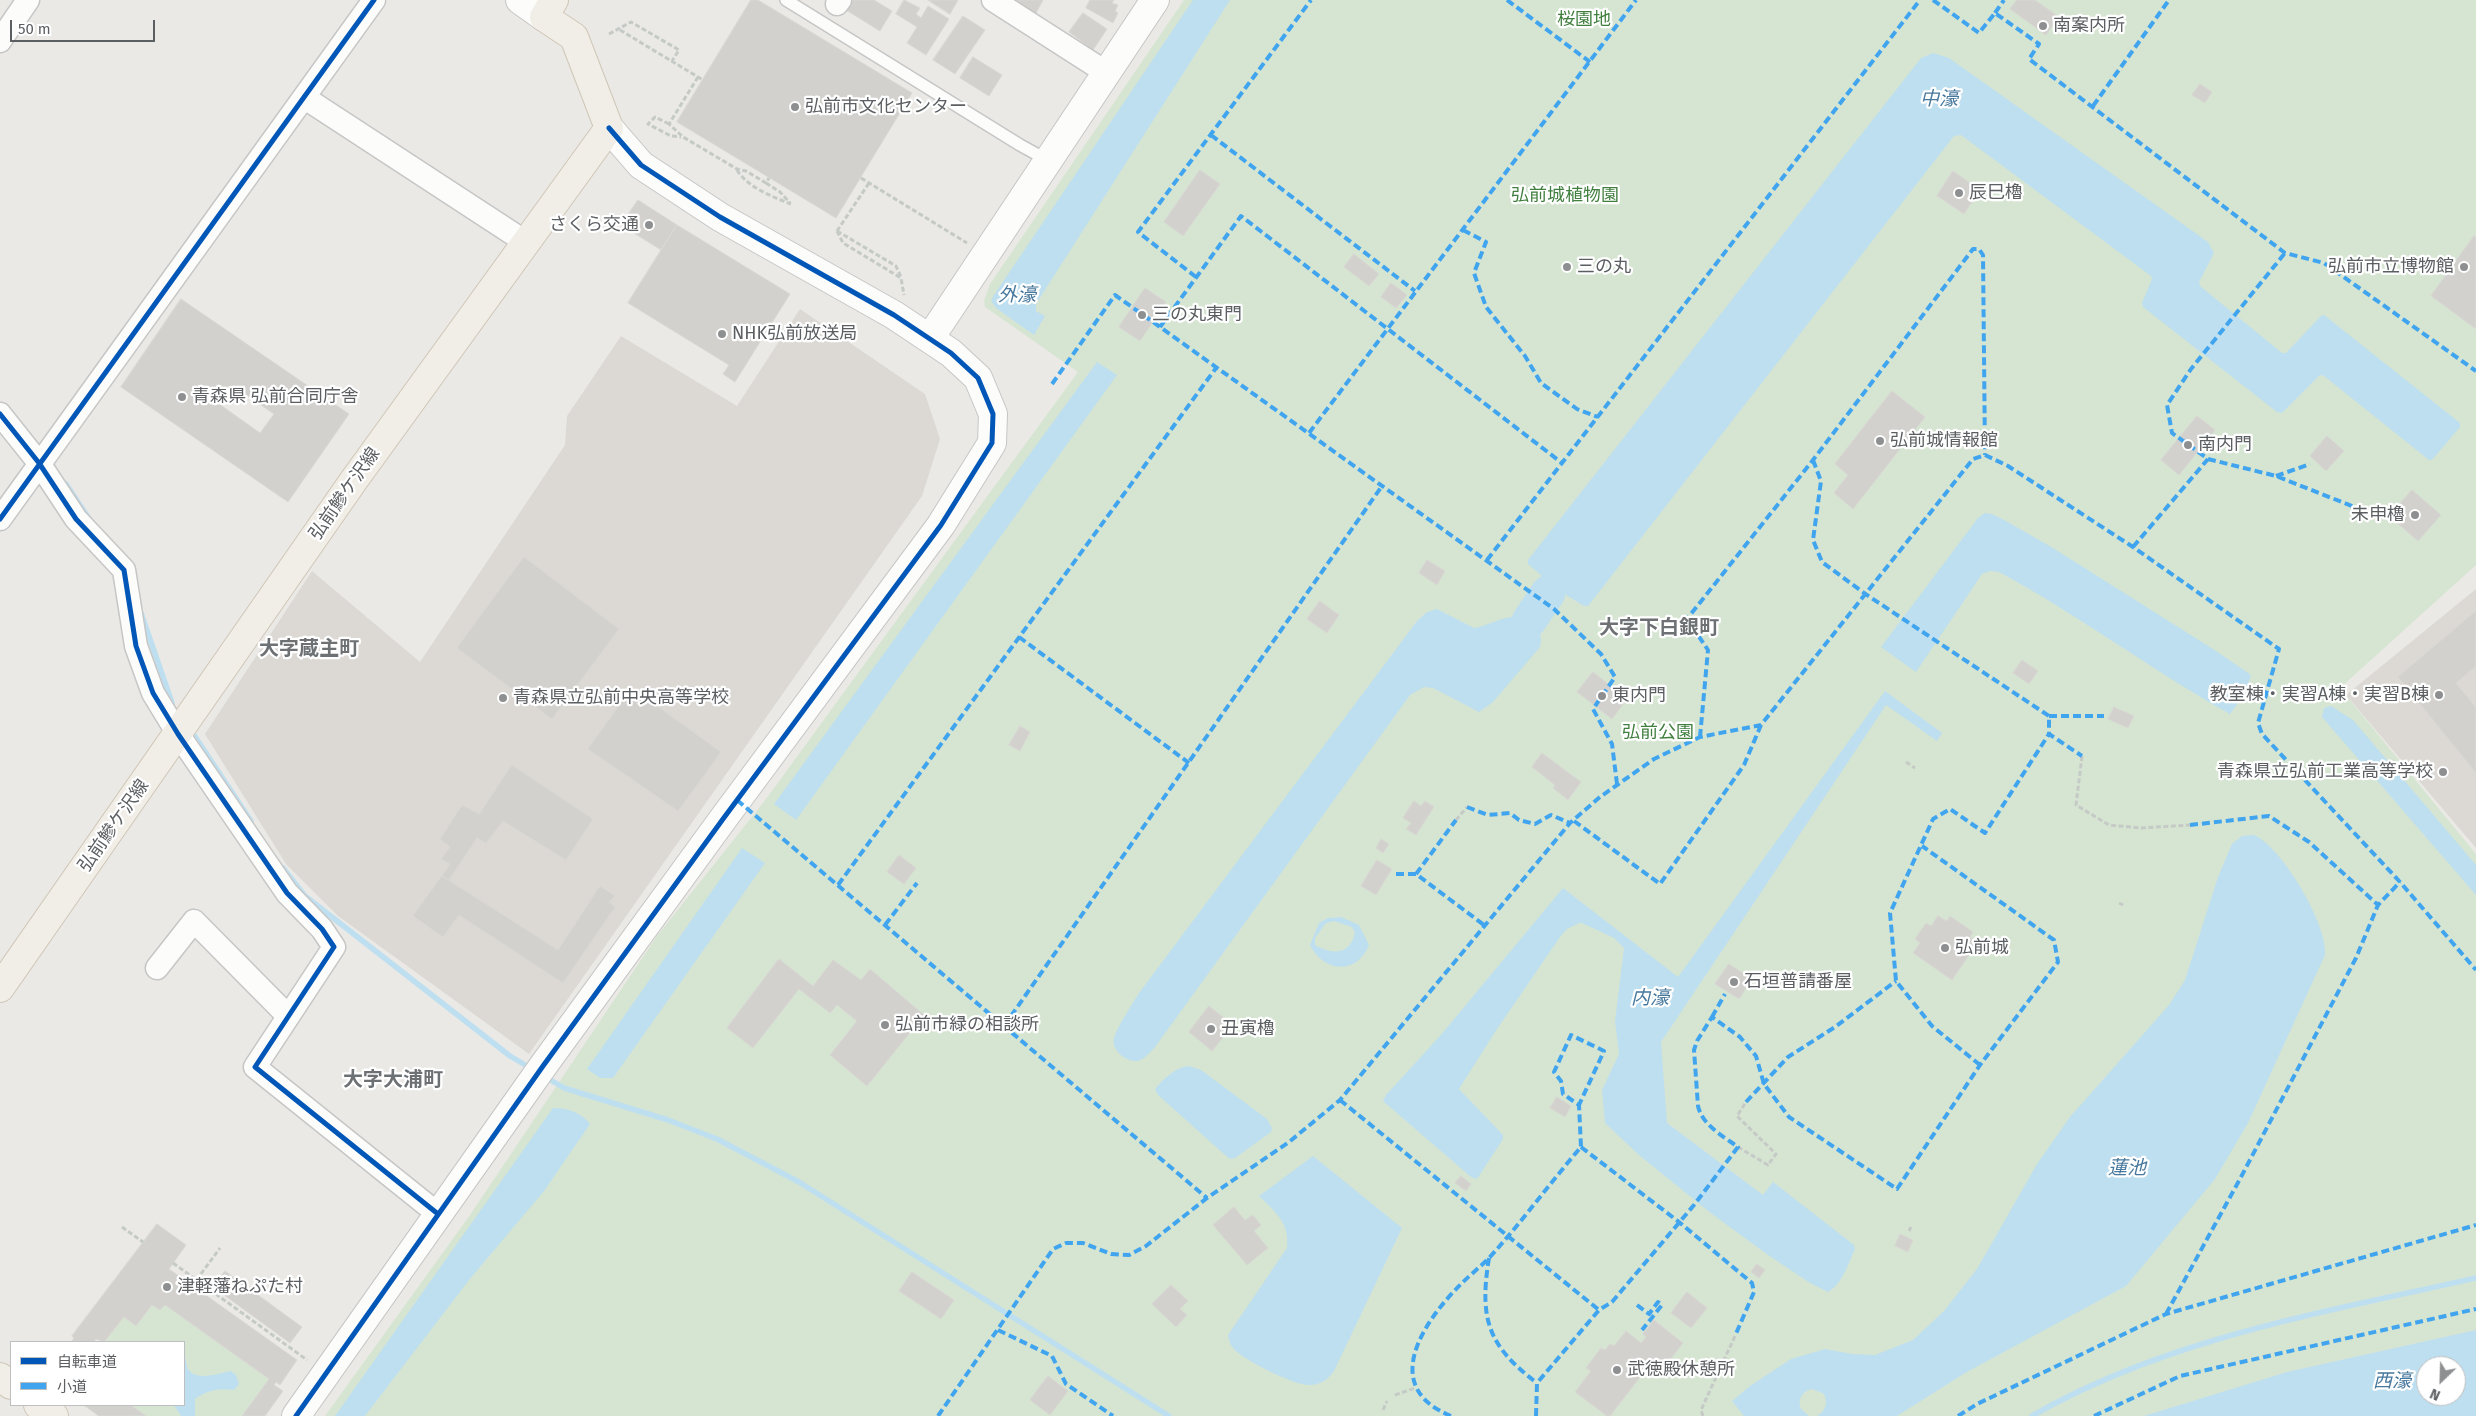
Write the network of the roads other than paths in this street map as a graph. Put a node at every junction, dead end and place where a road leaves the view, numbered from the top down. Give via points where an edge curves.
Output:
1 (28, 0) edge
2 (374, 0) edge
3 (520, 0) edge
4 (786, 0) edge
5 (993, 0) edge
6 (1155, 0) edge
7 (549, 8) edge
8 (0, 41) edge
9 (1107, 73) junction
10 (305, 98) junction
11 (609, 128) junction
12 (1049, 161) junction
13 (527, 243) junction
14 (930, 338) junction
15 (0, 414) edge
16 (44, 457) junction
17 (0, 519) edge
18 (183, 727) junction
19 (157, 968) dead end
20 (0, 988) edge
21 (288, 1016) junction
22 (438, 1214) junction
23 (296, 1416) edge

1 - 8 street
2 - 10 street
3 - 7 street
4 - 12 lane
5 - 9 street
6 - 9 street
7 - 11 main road via 574,37
9 - 12 street
10 - 13 street
10 - 16 street
11 - 13 main road, 弘前鰺ケ沢線
11 - 14 street via 641,165 720,218
12 - 14 street
13 - 18 main road, 弘前鰺ケ沢線 via 354,480
14 - 22 street via 978,378 993,414 992,443 941,525 737,800
15 - 16 street
16 - 17 street
16 - 18 street via 76,519 124,570 136,646 153,692
18 - 20 main road, 弘前鰺ケ沢線
18 - 21 street via 287,893 322,929 334,947
19 - 21 street via 194,921
21 - 22 street via 255,1067
22 - 23 street

